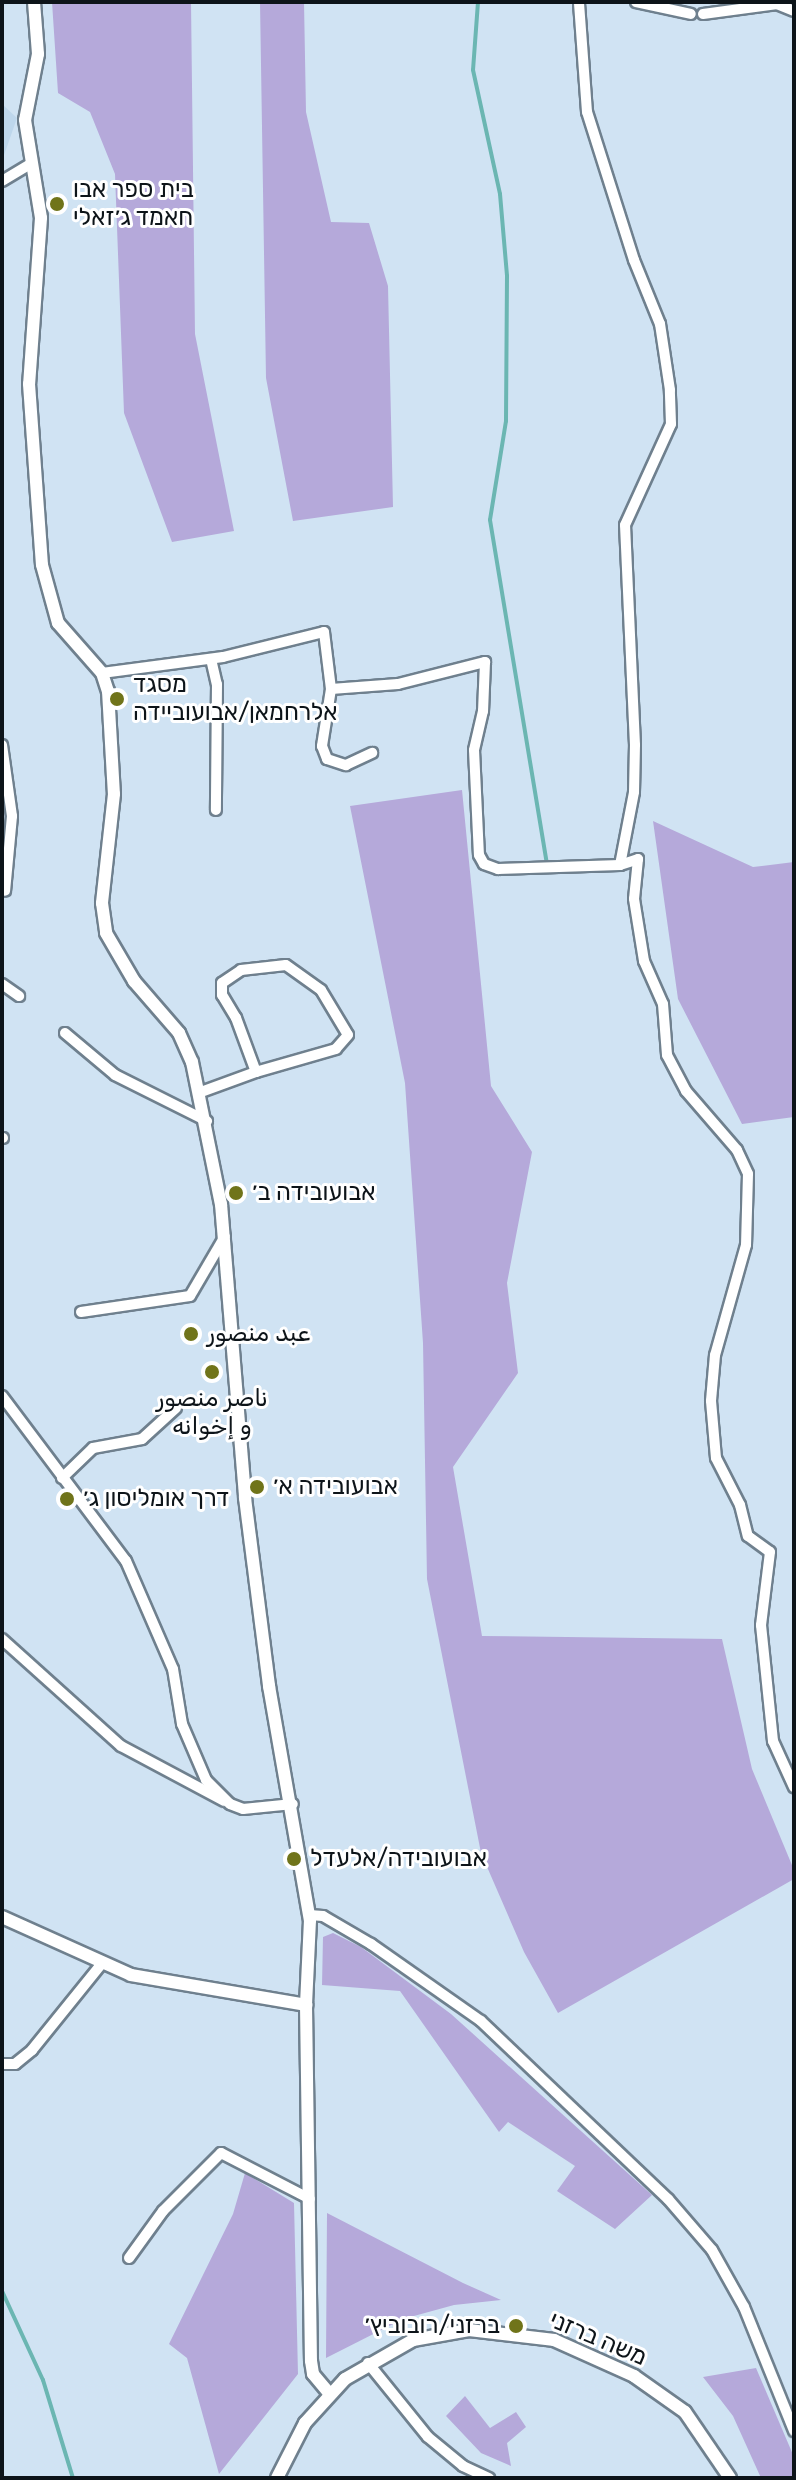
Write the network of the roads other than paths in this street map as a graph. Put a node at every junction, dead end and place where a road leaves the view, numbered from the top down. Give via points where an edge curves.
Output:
1 (34, 2) edge
2 (579, 2) edge
3 (636, 2) edge
4 (794, 11) edge
5 (691, 14) dead end
6 (703, 14) dead end
7 (32, 163) junction
8 (2, 181) edge
9 (211, 659) junction
10 (102, 673) junction
11 (331, 689) junction
12 (2, 745) edge
13 (372, 753) dead end
14 (4, 772) edge
15 (216, 810) dead end
16 (620, 865) junction
17 (5, 891) dead end
18 (2, 984) edge
19 (19, 996) dead end
20 (65, 1033) dead end
21 (256, 1072) junction
22 (201, 1092) junction
23 (207, 1121) junction
24 (225, 1236) junction
25 (81, 1312) dead end
26 (2, 1396) edge
27 (176, 1408) dead end
28 (62, 1478) junction
29 (2, 1639) edge
30 (794, 1787) edge
31 (230, 1804) junction
32 (293, 1804) junction
33 (309, 1915) junction
34 (2, 1917) edge
35 (103, 1962) junction
36 (306, 2005) junction
37 (2, 2064) edge
38 (310, 2199) junction
39 (129, 2258) dead end
40 (368, 2363) junction
41 (329, 2393) junction
42 (794, 2431) edge
43 (277, 2478) edge
44 (489, 2478) edge
45 (730, 2478) edge

1 - 7 street via 38,54 25,120
2 - 16 street via 587,112 660,324 670,390 671,424 625,525 636,714 634,792
3 - 5 street
4 - 6 street via 777,4
7 - 8 street
7 - 10 street via 41,218 30,398 42,565 58,623
9 - 10 street
9 - 11 street via 324,632
9 - 15 street via 217,684
10 - 22 street via 112,721 114,794 102,903 106,933 134,981 179,1033
11 - 13 street via 322,746 327,759 346,765
11 - 16 street via 398,684 485,662 483,711 474,750 479,855 484,864 498,869
12 - 14 street
14 - 17 street via 12,816
16 - 30 street via 638,859 634,899 644,961 663,1004 667,1055 686,1091 737,1150 748,1174 746,1245 715,1355 711,1401 716,1458 740,1505 748,1536 770,1552 761,1625 773,1741
18 - 19 street
20 - 23 street via 115,1075
21 - 21 street via 336,1049 348,1035 321,990 286,965 241,970 222,983 222,995
21 - 22 street
22 - 23 street
23 - 24 street
24 - 25 street via 190,1296
24 - 32 street via 245,1498 269,1686
26 - 28 street
27 - 28 street via 142,1439 93,1448
28 - 31 street via 126,1561 173,1669 191,1751 206,1780
29 - 31 street via 121,1746
31 - 32 street via 263,1810
32 - 33 street
33 - 36 street
33 - 42 street via 323,1916 371,1944 481,2021 668,2199 712,2250 744,2307
34 - 35 street
35 - 36 street via 131,1975 195,1989
35 - 37 street via 32,2050 15,2064
36 - 38 street
38 - 39 street via 221,2153 163,2211
38 - 41 street via 311,2361 313,2374
40 - 41 street, משה ברזני
40 - 44 street via 428,2437 463,2466
40 - 45 street, משה ברזני via 413,2340 469,2330 554,2340 607,2362 669,2398 704,2436
41 - 43 street, משה ברזני via 305,2423

